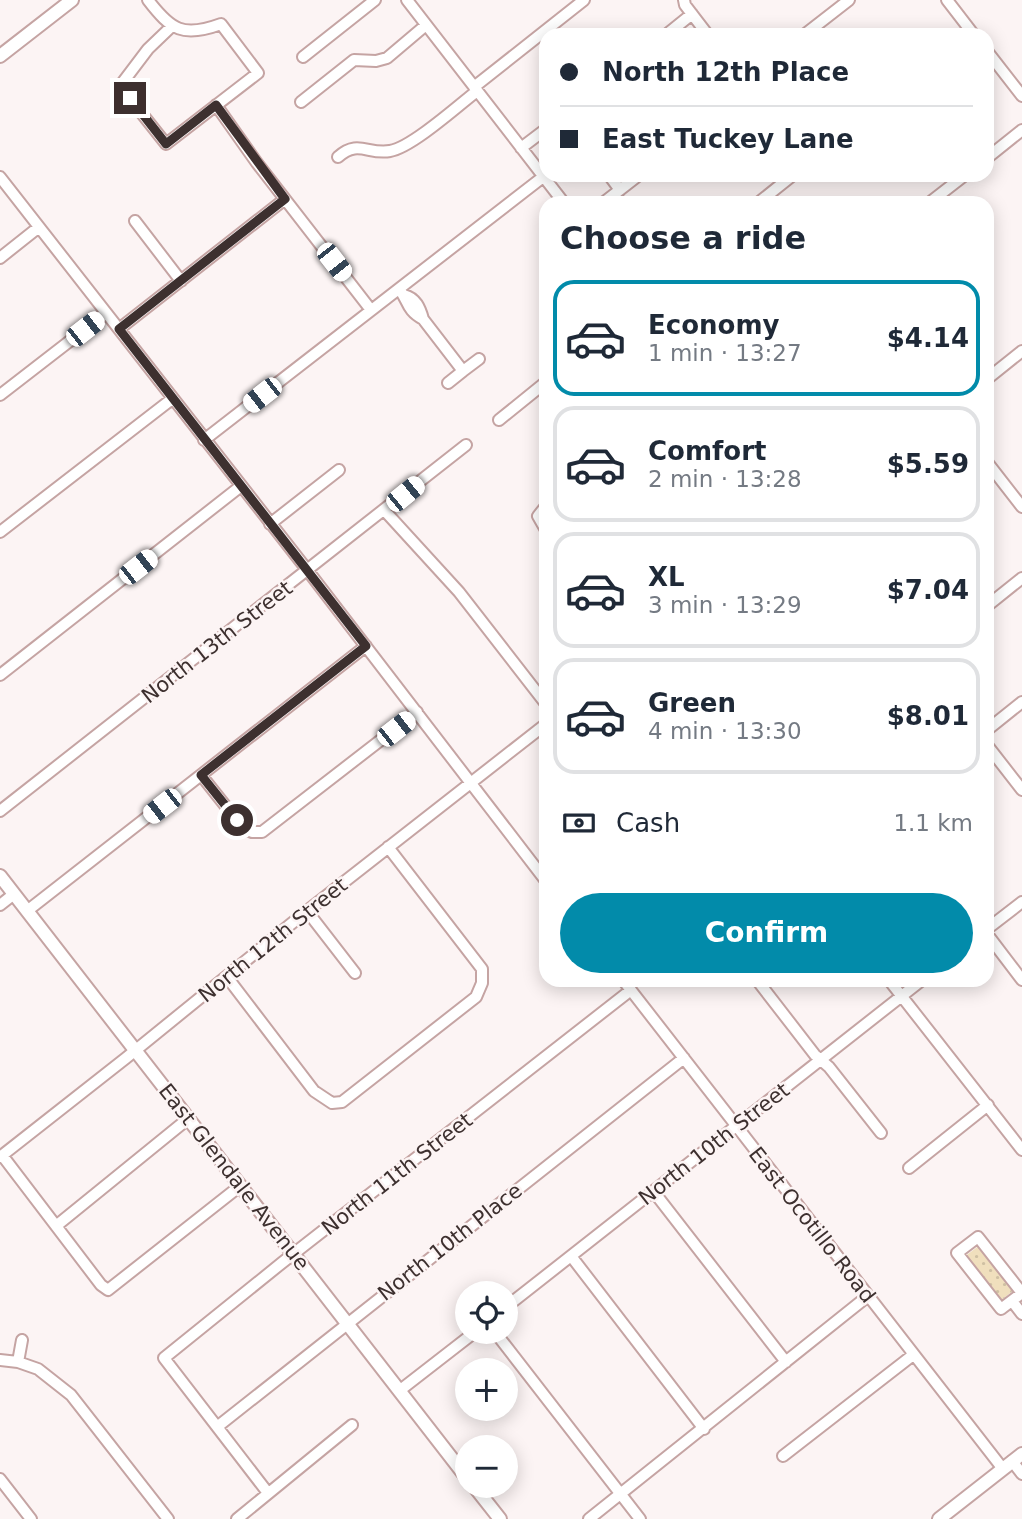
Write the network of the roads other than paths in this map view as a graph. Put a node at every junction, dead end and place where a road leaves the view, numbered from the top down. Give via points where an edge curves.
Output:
1 (72, 0) edge
2 (148, 0) edge
3 (375, 0) edge
4 (407, 0) edge
5 (584, 0) edge
6 (849, 0) edge
7 (947, 0) edge
8 (684, 1) edge
9 (57, 5) edge
10 (692, 14) junction
11 (426, 25) junction
12 (172, 26) junction
13 (550, 28) edge
14 (675, 28) edge
15 (703, 28) edge
16 (813, 28) edge
17 (968, 28) edge
18 (539, 37) edge
19 (0, 56) edge
20 (303, 57) dead end
21 (994, 60) edge
22 (476, 89) junction
23 (1022, 96) edge
24 (301, 102) dead end
25 (216, 105) junction
26 (1022, 130) edge
27 (539, 134) edge
28 (521, 148) junction
29 (994, 152) edge
30 (338, 158) dead end
31 (539, 172) edge
32 (0, 177) edge
33 (539, 180) edge
34 (547, 182) edge
35 (614, 182) edge
36 (630, 182) edge
37 (784, 182) edge
38 (956, 182) edge
39 (620, 190) junction
40 (558, 196) edge
41 (612, 196) edge
42 (767, 196) edge
43 (938, 196) edge
44 (285, 199) junction
45 (135, 221) dead end
46 (40, 227) junction
47 (0, 258) edge
48 (181, 281) junction
49 (402, 292) junction
50 (371, 310) junction
51 (106, 313) junction
52 (119, 329) junction
53 (1022, 351) edge
54 (479, 359) dead end
55 (463, 371) junction
56 (994, 373) edge
57 (448, 383) dead end
58 (539, 388) edge
59 (0, 395) edge
60 (172, 399) junction
61 (499, 420) dead end
62 (204, 440) junction
63 (466, 445) dead end
64 (338, 470) dead end
65 (994, 471) edge
66 (241, 486) junction
67 (1022, 508) edge
68 (384, 510) junction
69 (270, 524) junction
70 (0, 532) edge
71 (308, 571) junction
72 (1022, 579) edge
73 (994, 599) edge
74 (366, 646) junction
75 (0, 675) edge
76 (539, 695) edge
77 (1022, 702) edge
78 (417, 712) junction
79 (994, 724) edge
80 (539, 730) edge
81 (994, 754) edge
82 (201, 775) junction
83 (471, 784) junction
84 (1022, 790) edge
85 (0, 811) edge
86 (388, 847) junction
87 (539, 872) edge
88 (0, 876) edge
89 (14, 894) junction
90 (1022, 902) edge
91 (0, 905) edge
92 (27, 911) junction
93 (307, 911) junction
94 (994, 926) edge
95 (994, 942) edge
96 (355, 973) dead end
97 (227, 977) junction
98 (1022, 980) edge
99 (629, 987) edge
100 (762, 987) edge
101 (895, 987) edge
102 (913, 987) edge
103 (631, 990) junction
104 (902, 996) junction
105 (136, 1051) junction
106 (684, 1058) junction
107 (822, 1060) junction
108 (988, 1105) junction
109 (188, 1118) junction
110 (737, 1127) junction
111 (881, 1133) dead end
112 (1022, 1150) edge
113 (1, 1156) edge
114 (909, 1168) dead end
115 (240, 1186) junction
116 (654, 1192) junction
117 (56, 1226) junction
118 (294, 1255) junction
119 (571, 1256) junction
120 (1022, 1292) edge
121 (868, 1296) junction
122 (518, 1298) edge
123 (1012, 1301) junction
124 (1022, 1314) edge
125 (347, 1323) junction
126 (22, 1340) dead end
127 (460, 1344) edge
128 (504, 1344) edge
129 (913, 1354) junction
130 (0, 1360) edge
131 (18, 1362) junction
132 (786, 1362) junction
133 (399, 1391) junction
134 (352, 1425) dead end
135 (217, 1427) junction
136 (704, 1429) junction
137 (783, 1456) dead end
138 (1012, 1461) edge
139 (455, 1463) edge
140 (1022, 1474) edge
141 (0, 1479) edge
142 (268, 1493) junction
143 (621, 1494) junction
144 (483, 1498) edge
145 (31, 1519) edge
146 (168, 1519) edge
147 (237, 1519) edge
148 (500, 1519) edge
149 (589, 1519) edge
150 (640, 1519) edge
151 (939, 1519) edge

1 - 9 main road
2 - 12 street
3 - 20 street
4 - 11 street
5 - 13 street
6 - 16 street
7 - 17 street
8 - 10 street
9 - 19 main road
10 - 14 street
10 - 15 street
11 - 22 street
11 - 24 street via 387,58 354,60
12 - 25 street via 187,32 220,24 258,73
12 - 25 street via 120,86 166,144
18 - 22 street
21 - 23 street
22 - 28 street
22 - 30 street via 406,145 390,151 347,149
25 - 44 street
26 - 29 street
27 - 28 street
28 - 31 street
32 - 46 street
33 - 49 street
34 - 40 street
35 - 39 street
36 - 39 street
37 - 42 street
38 - 43 street
39 - 41 street
44 - 48 street
44 - 50 street
45 - 48 street
46 - 47 street
46 - 51 street
48 - 52 street
49 - 50 street
49 - 55 street via 405,303 414,307 414,314 423,319
50 - 62 street
51 - 52 street
51 - 59 street
52 - 60 street
53 - 56 street
54 - 55 street
55 - 57 street
58 - 61 street
60 - 62 street
60 - 70 street
62 - 66 street
63 - 68 street, North 13th Street
64 - 69 street
65 - 67 street
66 - 69 street
66 - 75 street
68 - 71 street, North 13th Street
68 - 76 street via 459,592
69 - 71 street
71 - 74 street
71 - 85 street, North 13th Street
72 - 73 street
74 - 78 street
74 - 82 street
77 - 79 street
78 - 82 street via 262,832 243,828
78 - 83 street
80 - 83 street, North 12th Street
81 - 84 street
82 - 92 street
83 - 86 street, North 12th Street
83 - 87 street
86 - 93 street, North 12th Street
86 - 97 street via 478,964 484,976 477,997 342,1102 332,1103 314,1091
88 - 89 main road, East Glendale Avenue
89 - 91 street
89 - 92 main road, East Glendale Avenue
90 - 94 street
92 - 105 main road, East Glendale Avenue
93 - 96 street
93 - 97 street, North 12th Street
95 - 98 street
97 - 105 street, North 12th Street
99 - 103 street, East Ocotillo Road
100 - 107 street
101 - 104 street
102 - 104 street, North 10th Street
103 - 106 street, East Ocotillo Road
103 - 118 street, North 11th Street
104 - 107 street, North 10th Street
104 - 108 street
105 - 109 main road, East Glendale Avenue
105 - 113 street, North 12th Street
106 - 110 street, East Ocotillo Road
106 - 125 street, North 10th Place
107 - 110 street, North 10th Street
107 - 111 street
108 - 112 street
108 - 114 street
109 - 115 main road, East Glendale Avenue
109 - 117 street
110 - 116 street, North 10th Street
110 - 121 street, East Ocotillo Road
113 - 117 street
115 - 117 street via 108,1290
115 - 118 main road, East Glendale Avenue
116 - 119 street, North 10th Street
116 - 132 street
118 - 125 main road, East Glendale Avenue
118 - 135 street, North 11th Street via 164,1358
119 - 122 street, North 10th Street
119 - 136 street
120 - 123 street
120 - 123 street via 978,1237 957,1253 1001,1309
121 - 129 street, East Ocotillo Road
121 - 132 street
123 - 124 street
125 - 133 main road, East Glendale Avenue
125 - 135 street, North 10th Place
126 - 131 street
127 - 133 street
128 - 143 street
129 - 137 street
129 - 138 street, East Ocotillo Road
130 - 131 street
131 - 146 street via 38,1369 71,1395
132 - 136 street
133 - 139 main road, East Glendale Avenue
134 - 142 street
135 - 142 street
136 - 143 street
138 - 140 street, East Ocotillo Road
138 - 151 main road
141 - 145 street
142 - 147 street
143 - 149 street
143 - 150 street
144 - 148 main road

